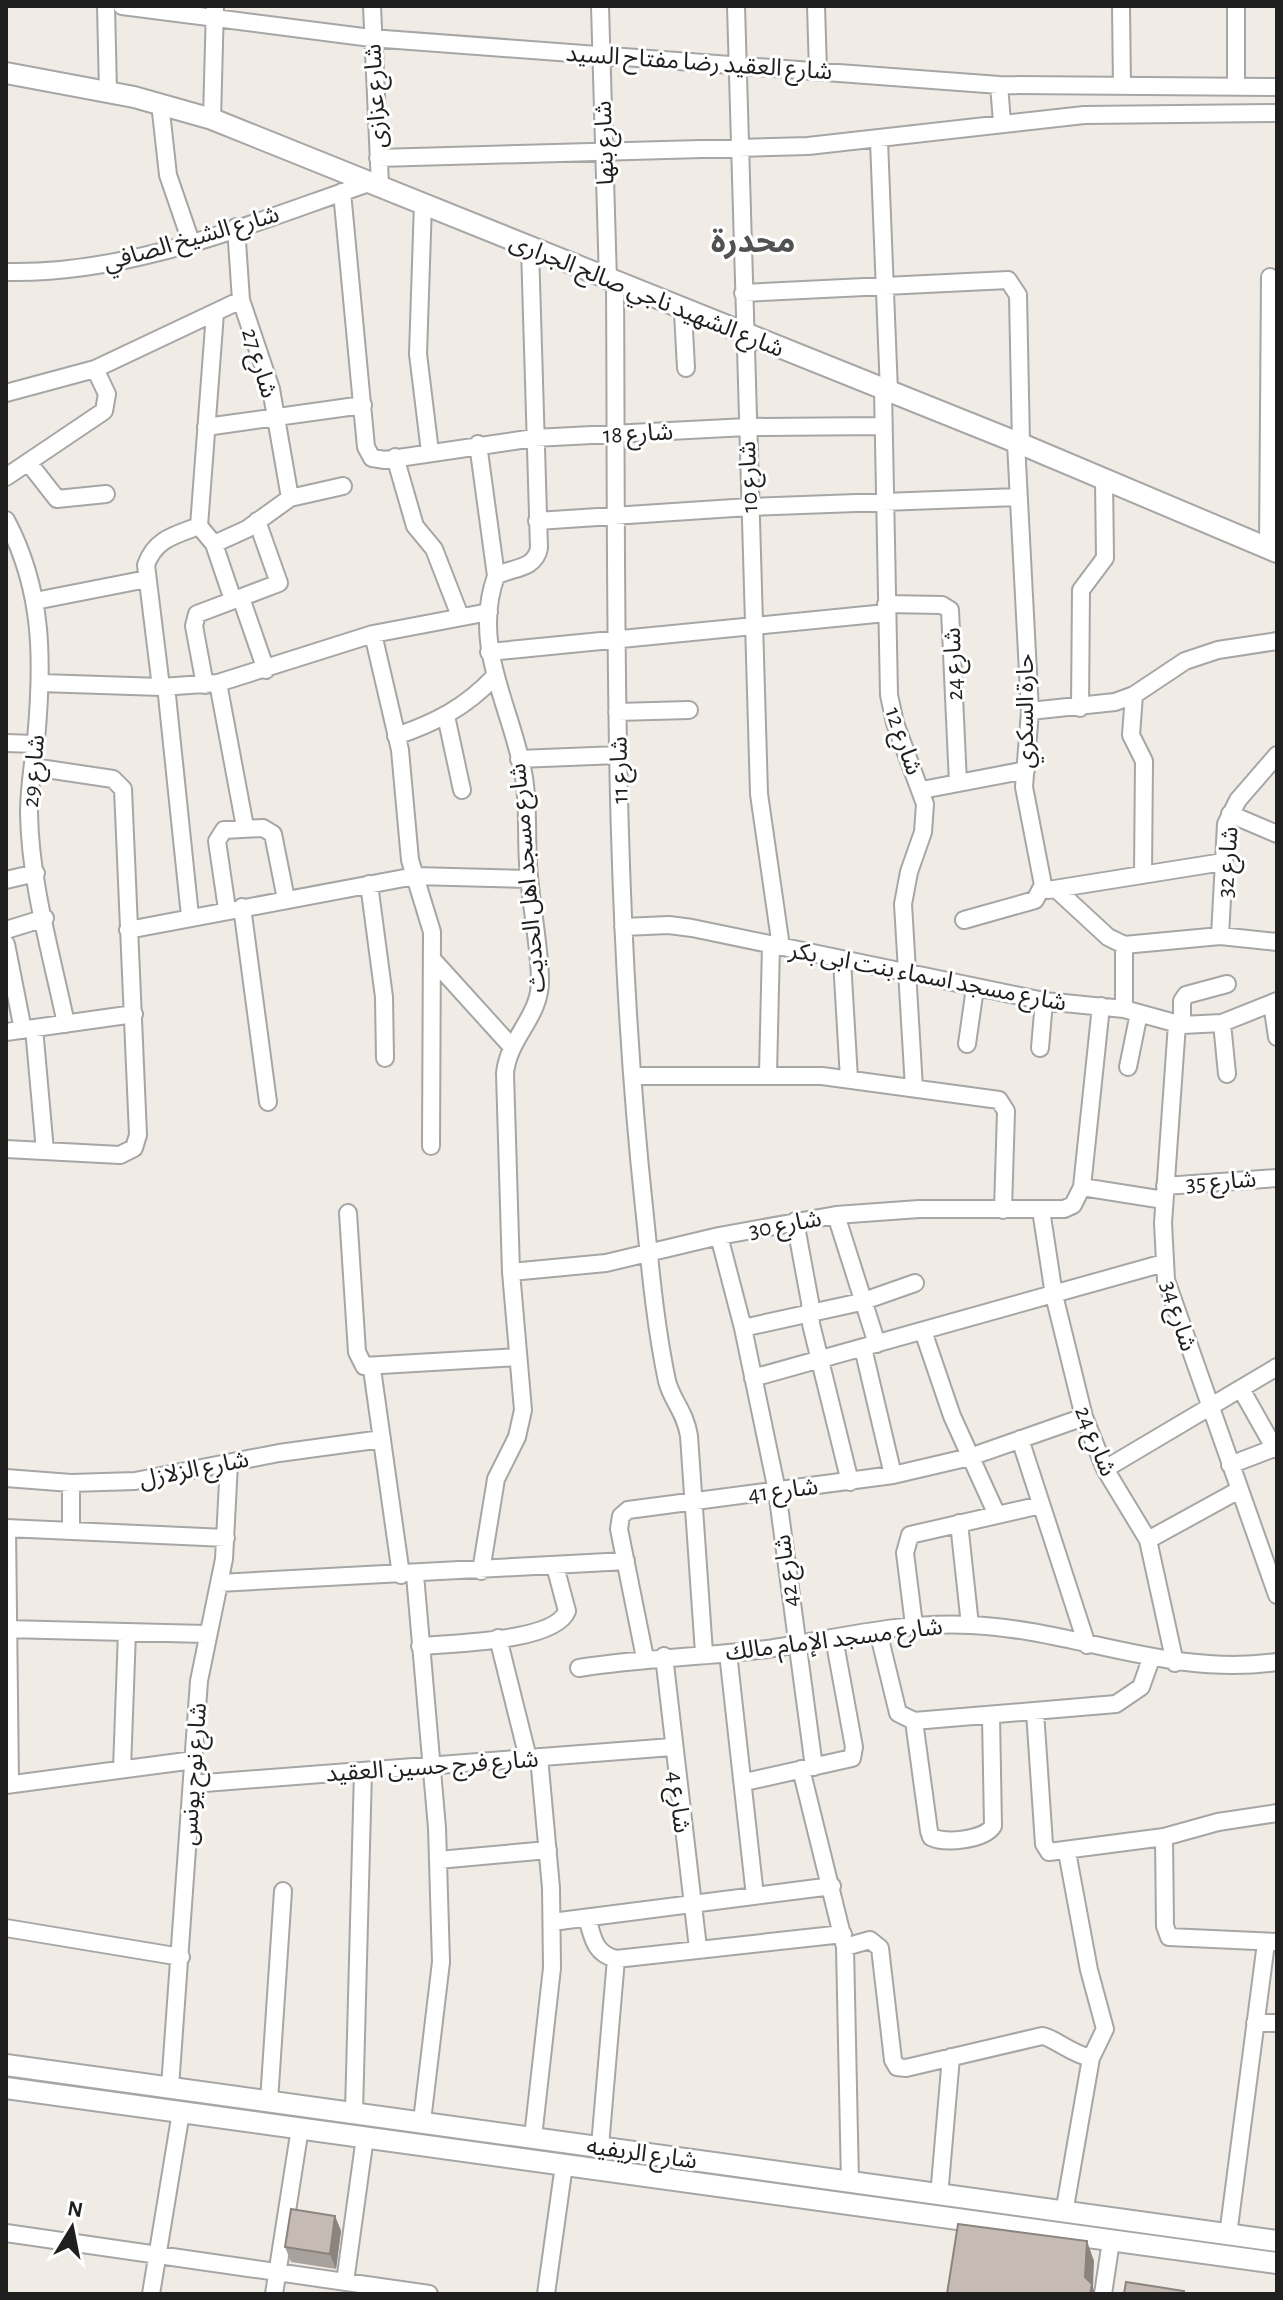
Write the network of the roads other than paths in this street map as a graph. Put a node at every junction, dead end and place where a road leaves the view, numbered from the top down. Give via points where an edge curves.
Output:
1 (106, 6) edge
2 (122, 6) edge
3 (372, 6) edge
4 (600, 6) edge
5 (736, 6) edge
6 (816, 6) edge
7 (1121, 6) edge
8 (1236, 6) edge
9 (215, 12) edge
10 (371, 38) junction
11 (601, 55) junction
12 (736, 65) junction
13 (818, 71) junction
14 (6, 73) edge
15 (999, 85) junction
16 (1122, 86) junction
17 (1236, 87) junction
18 (1277, 87) edge
19 (108, 91) junction
20 (160, 103) junction
21 (1277, 113) edge
22 (212, 119) junction
23 (1002, 122) junction
24 (879, 141) junction
25 (740, 148) junction
26 (604, 152) junction
27 (378, 158) junction
28 (376, 184) junction
29 (342, 192) junction
30 (423, 203) junction
31 (236, 227) junction
32 (191, 242) junction
33 (530, 248) junction
34 (6, 272) edge
35 (1270, 277) dead end
36 (612, 282) junction
37 (885, 284) junction
38 (743, 293) junction
39 (241, 300) junction
40 (683, 312) junction
41 (215, 313) junction
42 (1273, 323) edge
43 (744, 335) junction
44 (686, 368) dead end
45 (95, 369) junction
46 (886, 391) junction
47 (6, 393) edge
48 (363, 405) junction
49 (275, 417) junction
50 (883, 426) junction
51 (206, 427) junction
52 (747, 427) junction
53 (616, 434) junction
54 (534, 438) junction
55 (1273, 442) edge
56 (478, 444) junction
57 (1019, 444) junction
58 (430, 452) junction
59 (395, 457) junction
60 (28, 462) junction
61 (6, 477) edge
62 (1104, 479) junction
63 (343, 486) dead end
64 (106, 494) dead end
65 (1018, 497) junction
66 (290, 498) junction
67 (883, 502) junction
68 (749, 507) junction
69 (616, 516) junction
70 (6, 520) edge
71 (257, 521) junction
72 (537, 521) junction
73 (199, 526) junction
74 (214, 544) junction
75 (1272, 550) edge
76 (496, 576) junction
77 (147, 579) junction
78 (237, 599) junction
79 (35, 601) junction
80 (886, 609) junction
81 (489, 612) junction
82 (460, 616) junction
83 (754, 626) junction
84 (373, 634) junction
85 (617, 639) junction
86 (1277, 641) edge
87 (489, 652) junction
88 (266, 670) junction
89 (494, 677) junction
90 (41, 683) junction
91 (211, 684) junction
92 (164, 687) junction
93 (1134, 695) junction
94 (1080, 708) junction
95 (689, 710) dead end
96 (1030, 711) junction
97 (617, 712) junction
98 (446, 716) junction
99 (396, 736) junction
100 (6, 743) edge
101 (35, 744) junction
102 (618, 755) junction
103 (1277, 755) edge
104 (519, 759) junction
105 (33, 767) junction
106 (1026, 770) junction
107 (958, 783) junction
108 (462, 790) dead end
109 (922, 790) junction
110 (1230, 814) junction
111 (245, 827) junction
112 (1277, 834) edge
113 (1223, 862) junction
114 (36, 873) junction
115 (1143, 875) junction
116 (415, 876) junction
117 (529, 879) junction
118 (6, 880) edge
119 (369, 884) junction
120 (1049, 890) junction
121 (286, 899) junction
122 (235, 908) junction
123 (190, 916) junction
124 (45, 918) junction
125 (964, 920) dead end
126 (623, 927) junction
127 (6, 930) edge
128 (128, 930) junction
129 (1220, 936) junction
130 (1277, 942) edge
131 (6, 944) edge
132 (1124, 945) junction
133 (776, 946) junction
134 (842, 960) junction
135 (434, 961) junction
136 (908, 974) junction
137 (1227, 984) dead end
138 (975, 988) junction
139 (1044, 1001) junction
140 (1274, 1002) edge
141 (1101, 1006) junction
142 (1132, 1011) junction
143 (134, 1014) junction
144 (1222, 1023) junction
145 (66, 1024) junction
146 (1180, 1024) junction
147 (21, 1030) edge
148 (1277, 1037) edge
149 (967, 1044) dead end
150 (511, 1046) junction
151 (1040, 1048) dead end
152 (385, 1058) dead end
153 (1128, 1067) dead end
154 (768, 1074) junction
155 (1227, 1074) dead end
156 (632, 1076) junction
157 (849, 1079) junction
158 (914, 1088) junction
159 (268, 1102) dead end
160 (431, 1146) dead end
161 (6, 1149) edge
162 (45, 1151) junction
163 (1277, 1178) edge
164 (1082, 1187) junction
165 (1164, 1193) junction
166 (1003, 1210) junction
167 (1041, 1210) junction
168 (348, 1213) dead end
169 (836, 1215) junction
170 (795, 1221) junction
171 (719, 1236) junction
172 (649, 1255) junction
173 (1164, 1263) junction
174 (511, 1272) junction
175 (915, 1283) dead end
176 (1054, 1295) junction
177 (861, 1302) junction
178 (811, 1314) junction
179 (743, 1328) junction
180 (923, 1331) junction
181 (870, 1346) junction
182 (518, 1357) junction
183 (819, 1360) junction
184 (1277, 1367) edge
185 (372, 1369) junction
186 (753, 1378) junction
187 (1241, 1389) junction
188 (1209, 1408) junction
189 (1084, 1417) junction
190 (382, 1439) junction
191 (1020, 1439) junction
192 (1276, 1448) edge
193 (970, 1457) junction
194 (229, 1463) junction
195 (1230, 1465) junction
196 (1105, 1469) junction
197 (893, 1475) junction
198 (6, 1478) edge
199 (850, 1482) junction
200 (71, 1483) junction
201 (1239, 1490) junction
202 (777, 1491) junction
203 (692, 1501) junction
204 (1041, 1505) junction
205 (997, 1515) junction
206 (959, 1523) junction
207 (7, 1528) edge
208 (71, 1531) junction
209 (226, 1538) junction
210 (1148, 1540) junction
211 (626, 1561) junction
212 (555, 1566) junction
213 (481, 1571) junction
214 (408, 1575) junction
215 (219, 1583) junction
216 (1277, 1595) edge
217 (914, 1625) junction
218 (970, 1625) junction
219 (7, 1629) edge
220 (878, 1631) junction
221 (127, 1632) junction
222 (206, 1634) junction
223 (498, 1638) junction
224 (834, 1638) junction
225 (795, 1644) junction
226 (1087, 1645) junction
227 (420, 1646) junction
228 (704, 1653) junction
229 (728, 1653) junction
230 (664, 1656) junction
231 (645, 1658) junction
232 (1151, 1659) junction
233 (1277, 1662) edge
234 (1175, 1663) junction
235 (579, 1668) dead end
236 (1035, 1712) junction
237 (991, 1716) junction
238 (914, 1721) junction
239 (8, 1737) edge
240 (672, 1747) junction
241 (534, 1758) junction
242 (194, 1760) junction
243 (431, 1766) junction
244 (808, 1768) junction
245 (122, 1769) junction
246 (363, 1771) junction
247 (745, 1782) junction
248 (192, 1784) junction
249 (8, 1785) edge
250 (1277, 1813) edge
251 (1164, 1837) junction
252 (548, 1850) junction
253 (1067, 1852) junction
254 (438, 1860) junction
255 (832, 1886) junction
256 (283, 1891) dead end
257 (755, 1896) junction
258 (692, 1904) junction
259 (587, 1918) junction
260 (552, 1922) junction
261 (6, 1928) edge
262 (844, 1941) junction
263 (1271, 1942) edge
264 (698, 1948) junction
265 (181, 1957) junction
266 (616, 1959) junction
267 (1255, 2023) junction
268 (1277, 2023) edge
269 (951, 2057) junction
270 (1091, 2058) junction
271 (6, 2065) edge
272 (170, 2087) junction
273 (6, 2088) edge
274 (269, 2101) junction
275 (181, 2112) junction
276 (354, 2112) junction
277 (422, 2121) junction
278 (300, 2128) junction
279 (365, 2137) junction
280 (533, 2137) junction
281 (600, 2146) junction
282 (564, 2165) junction
283 (860, 2192) junction
284 (939, 2196) junction
285 (1064, 2213) junction
286 (6, 2233) edge
287 (1228, 2235) junction
288 (1111, 2241) junction
289 (1277, 2241) edge
290 (157, 2255) junction
291 (1277, 2263) edge
292 (277, 2272) junction
293 (345, 2282) junction
294 (151, 2294) edge
295 (274, 2294) edge
296 (429, 2294) edge
297 (546, 2294) edge
298 (1103, 2294) edge

1 - 19 street
2 - 9 street, شارع العقيد رضا مفتاح السيد
3 - 10 street, شارع عزازى
4 - 11 street, شارع بنها
5 - 12 street, شارع 10
6 - 13 street
7 - 16 street
8 - 17 street
9 - 10 street, شارع العقيد رضا مفتاح السيد
9 - 22 street
10 - 11 street, شارع العقيد رضا مفتاح السيد
10 - 27 street, شارع عزازى
11 - 12 street, شارع العقيد رضا مفتاح السيد
11 - 26 street, شارع بنها
12 - 13 street, شارع العقيد رضا مفتاح السيد
12 - 25 street, شارع 10
13 - 15 street, شارع العقيد رضا مفتاح السيد
14 - 19 street, شارع الشهيد ناجي صالح الجرارى
15 - 16 street, شارع العقيد رضا مفتاح السيد
15 - 23 street
16 - 17 street, شارع العقيد رضا مفتاح السيد
17 - 18 street, شارع العقيد رضا مفتاح السيد
19 - 20 street, شارع الشهيد ناجي صالح الجرارى
20 - 22 street, شارع الشهيد ناجي صالح الجرارى
20 - 32 street via 168,175
21 - 23 street via 1084,115
22 - 28 street, شارع الشهيد ناجي صالح الجرارى
23 - 24 street
24 - 25 street
24 - 37 street, شارع 12
25 - 26 street
25 - 38 street, شارع 10
26 - 27 street
26 - 36 street, شارع بنها
27 - 28 street, شارع عزازى
28 - 29 street, شارع الشيخ الصافي
28 - 30 street, شارع الشهيد ناجي صالح الجرارى
29 - 31 street, شارع الشيخ الصافي
29 - 48 street
30 - 33 street, شارع الشهيد ناجي صالح الجرارى
30 - 58 street via 418,354
31 - 32 street, شارع الشيخ الصافي
31 - 39 street, شارع 27
32 - 34 street, شارع الشيخ الصافي via 107,264
33 - 36 street, شارع الشهيد ناجي صالح الجرارى
33 - 54 street
35 - 42 street
36 - 40 street, شارع الشهيد ناجي صالح الجرارى
36 - 53 street, شارع 11
37 - 38 street
37 - 46 street, شارع 12
37 - 57 street, حارة السكري via 1014,284
38 - 43 street, شارع 10
39 - 41 street
39 - 49 street, شارع 27 via 267,372
40 - 43 street, شارع الشهيد ناجي صالح الجرارى
40 - 44 street
41 - 45 street
41 - 51 street
42 - 55 street
43 - 46 street, شارع الشهيد ناجي صالح الجرارى
43 - 52 street, شارع 10
45 - 47 street
45 - 60 street via 107,394 104,411
46 - 50 street, شارع 12
46 - 57 street, شارع الشهيد ناجي صالح الجرارى
48 - 49 street
48 - 59 street via 368,452 379,460
49 - 51 street
49 - 66 street, شارع 27
50 - 52 street, شارع 18
50 - 67 street, شارع 12
51 - 73 street
52 - 53 street, شارع 18
52 - 68 street, شارع 10
53 - 54 street, شارع 18
53 - 69 street, شارع 11
54 - 56 street, شارع 18
54 - 72 street
55 - 75 street
56 - 58 street, شارع 18
56 - 76 street, شارع مسجد اهل الحديث
57 - 62 street, شارع الشهيد ناجي صالح الجرارى
57 - 65 street, حارة السكري
58 - 59 street, شارع 18
59 - 82 street via 415,526 434,549
60 - 61 street
60 - 64 street via 57,499
62 - 75 street, شارع الشهيد ناجي صالح الجرارى
62 - 94 street via 1105,558 1081,590
63 - 66 street
65 - 67 street
65 - 96 street, حارة السكري
66 - 71 street
67 - 68 street
67 - 80 street, شارع 12
68 - 69 street
68 - 83 street, شارع 10
69 - 72 street
69 - 85 street, شارع 11
70 - 79 street, شارع 29
71 - 74 street
71 - 78 street via 279,583
72 - 76 street via 535,560
73 - 74 street
73 - 77 street via 157,545 146,565
74 - 78 street
76 - 81 street, شارع مسجد اهل الحديث
77 - 79 street
77 - 92 street
78 - 88 street
78 - 91 street via 203,609 195,619
79 - 90 street, شارع 29
80 - 83 street
80 - 107 street, شارع 24 via 942,605 950,610
80 - 109 street, شارع 12 via 891,709
81 - 82 street
81 - 87 street, شارع مسجد اهل الحديث
82 - 84 street
83 - 85 street
83 - 133 street, شارع 10 via 759,794
84 - 88 street
84 - 99 street
85 - 87 street
85 - 97 street, شارع 11
86 - 93 street via 1185,661
87 - 89 street, شارع مسجد اهل الحديث
88 - 91 street
89 - 98 street
89 - 104 street, شارع مسجد اهل الحديث
90 - 92 street
90 - 101 street, شارع 29
91 - 92 street
91 - 111 street
92 - 123 street
93 - 94 street
93 - 115 street via 1131,735 1144,761
94 - 96 street
95 - 97 street
96 - 106 street, حارة السكري
97 - 102 street, شارع 11
98 - 99 street
98 - 108 street
99 - 116 street
100 - 101 street
101 - 105 street, شارع 29
102 - 104 street
102 - 126 street, شارع 11
103 - 110 street, شارع 32
104 - 117 street, شارع مسجد اهل الحديث
105 - 114 street, شارع 29 via 29,812
105 - 128 street via 121,784
106 - 107 street
106 - 120 street, حارة السكري via 1026,803
107 - 109 street
109 - 136 street, شارع 12 via 925,818 903,904
110 - 112 street
110 - 113 street, شارع 32
111 - 121 street via 273,834
111 - 122 street via 224,830 217,841
113 - 115 street
113 - 129 street, شارع 32
114 - 118 street
114 - 124 street, شارع 29
115 - 120 street
116 - 117 street
116 - 119 street
116 - 135 street via 430,915
117 - 150 street, شارع مسجد اهل الحديث via 539,999 535,1014
119 - 121 street
119 - 152 street via 384,997
120 - 125 street via 1035,900
120 - 132 street
121 - 122 street
122 - 123 street
122 - 159 street
123 - 128 street
124 - 127 street
124 - 145 street, شارع 29
126 - 133 street, شارع مسجد اسماء بنت ابى بكر via 669,925
126 - 156 street, شارع 11
128 - 143 street
129 - 130 street
129 - 132 street
131 - 147 street
132 - 142 street
133 - 134 street, شارع مسجد اسماء بنت ابى بكر
133 - 154 street, شارع 10
134 - 136 street, شارع مسجد اسماء بنت ابى بكر
134 - 157 street
135 - 150 street
135 - 160 street
136 - 138 street, شارع مسجد اسماء بنت ابى بكر
136 - 158 street, شارع 12
137 - 146 street, شارع 34 via 1186,995
138 - 139 street, شارع مسجد اسماء بنت ابى بكر
138 - 149 street
139 - 141 street, شارع مسجد اسماء بنت ابى بكر
139 - 151 street
140 - 144 street, شارع مسجد اسماء بنت ابى بكر
140 - 148 street
141 - 142 street, شارع مسجد اسماء بنت ابى بكر
141 - 164 street
142 - 146 street, شارع مسجد اسماء بنت ابى بكر
142 - 153 street
143 - 145 street
143 - 162 street via 137,1143 120,1155
144 - 146 street, شارع مسجد اسماء بنت ابى بكر
144 - 155 street
145 - 147 street
146 - 165 street, شارع 34
147 - 162 street
150 - 174 street, شارع مسجد اهل الحديث via 505,1073
154 - 156 street
154 - 157 street
156 - 172 street, شارع 11
157 - 158 street
158 - 166 street via 1003,1103
161 - 162 street
163 - 165 street, شارع 35
164 - 165 street, شارع 35
164 - 167 street, شارع 30 via 1073,1205
165 - 173 street, شارع 34
166 - 167 street, شارع 30
166 - 169 street, شارع 30
167 - 176 street, شارع 24
168 - 185 street via 357,1352 359,1362
169 - 170 street, شارع 30
169 - 177 street
170 - 171 street, شارع 30
170 - 178 street
171 - 172 street, شارع 30
171 - 179 street, شارع 42
172 - 174 street, شارع 30
172 - 203 street, شارع 11 via 667,1379 687,1425
173 - 176 street
173 - 188 street, شارع 34 via 1170,1301
174 - 182 street, شارع مسجد اهل الحديث
175 - 177 street
176 - 180 street
176 - 189 street, شارع 24
177 - 178 street
177 - 181 street
178 - 179 street
178 - 183 street
179 - 186 street, شارع 42
180 - 181 street
180 - 193 street
181 - 183 street
181 - 197 street
182 - 185 street
182 - 213 street, شارع مسجد اهل الحديث via 521,1424 496,1479
183 - 186 street
183 - 199 street
184 - 187 street
185 - 190 street
186 - 202 street, شارع 42
187 - 188 street
187 - 192 street
188 - 195 street, شارع 34
188 - 196 street
189 - 191 street, شارع 41
189 - 196 street, شارع 24
190 - 194 street, شارع الزلازل
190 - 214 street
191 - 193 street, شارع 41
191 - 204 street
192 - 195 street
193 - 197 street, شارع 41
193 - 205 street
194 - 200 street, شارع الزلازل via 151,1479
194 - 209 street, شارع نوح يونس
195 - 201 street, شارع 34
196 - 210 street, شارع 24
197 - 199 street, شارع 41
198 - 200 street, شارع الزلازل
199 - 202 street, شارع 41
200 - 208 street
201 - 210 street
201 - 216 street, شارع 34
202 - 203 street, شارع 41
202 - 225 street, شارع 42
203 - 211 street, شارع 41 via 624,1512 619,1529
203 - 228 street, شارع 11
204 - 205 street
204 - 226 street
205 - 206 street
206 - 217 street via 916,1532 906,1540
206 - 218 street
207 - 208 street
207 - 219 street
208 - 209 street
209 - 215 street, شارع نوح يونس
210 - 234 street, شارع 24
211 - 212 street
211 - 231 street, شارع 41
212 - 213 street
212 - 223 street via 566,1616 540,1631
213 - 214 street
214 - 215 street
214 - 227 street
215 - 222 street, شارع نوح يونس
217 - 218 street, شارع مسجد الإمام مالك
217 - 220 street, شارع مسجد الإمام مالك
218 - 226 street, شارع مسجد الإمام مالك
219 - 221 street
219 - 239 street
220 - 224 street, شارع مسجد الإمام مالك
220 - 238 street via 898,1713
221 - 222 street
221 - 245 street
222 - 242 street, شارع نوح يونس
223 - 227 street
223 - 241 street
224 - 225 street, شارع مسجد الإمام مالك
224 - 244 street via 854,1752 846,1763
225 - 229 street, شارع مسجد الإمام مالك
225 - 244 street, شارع 42
226 - 232 street, شارع مسجد الإمام مالك
227 - 243 street
228 - 229 street, شارع مسجد الإمام مالك
228 - 230 street, شارع مسجد الإمام مالك
229 - 247 street
230 - 231 street, شارع مسجد الإمام مالك
230 - 240 street, شارع 4
231 - 235 street, شارع مسجد الإمام مالك
232 - 234 street, شارع مسجد الإمام مالك
232 - 236 street via 1141,1687 1126,1700
233 - 234 street, شارع مسجد الإمام مالك via 1218,1667
236 - 237 street
236 - 253 street via 1044,1844 1049,1852
237 - 238 street
237 - 238 street via 993,1826 981,1836 940,1840 929,1831
239 - 249 street
240 - 241 street, شارع فرج حسين العقيد
240 - 258 street, شارع 4
241 - 243 street, شارع فرج حسين العقيد
241 - 252 street
242 - 245 street
242 - 248 street, شارع نوح يونس
243 - 246 street, شارع فرج حسين العقيد
243 - 254 street
244 - 247 street
244 - 255 street, شارع 42
245 - 249 street
246 - 248 street, شارع فرج حسين العقيد
246 - 276 street
247 - 257 street
248 - 265 street, شارع نوح يونس
250 - 251 street
251 - 253 street
251 - 263 street via 1169,1937
252 - 254 street
252 - 260 street
253 - 270 street via 1105,2029
254 - 277 street via 439,1991
255 - 257 street
255 - 262 street, شارع 42
256 - 274 street
257 - 258 street
258 - 259 street
258 - 264 street, شارع 4
259 - 260 street
259 - 266 street via 596,1947
260 - 280 street via 548,2022
261 - 265 street
262 - 264 street
262 - 269 street via 870,1940 880,1948 897,2067
262 - 283 street, شارع 42
263 - 267 street
264 - 266 street
265 - 272 street, شارع نوح يونس
266 - 281 street
267 - 268 street
267 - 287 street
269 - 270 street via 1042,2036
269 - 284 street
270 - 285 street
271 - 272 street, شارع الريفيه
272 - 274 street, شارع الريفيه
273 - 275 street, شارع الريفيه
274 - 276 street, شارع الريفيه
275 - 278 street, شارع الريفيه
275 - 290 street
276 - 277 street, شارع الريفيه
277 - 280 street, شارع الريفيه
278 - 279 street, شارع الريفيه
278 - 292 street
279 - 282 street, شارع الريفيه
279 - 293 street
280 - 281 street, شارع الريفيه
281 - 283 street, شارع الريفيه
282 - 283 street, شارع الريفيه
282 - 297 street
283 - 284 street, شارع الريفيه
283 - 288 street, شارع الريفيه
284 - 285 street, شارع الريفيه
285 - 287 street, شارع الريفيه
286 - 290 street
287 - 289 street, شارع الريفيه
288 - 291 street, شارع الريفيه
288 - 298 street
290 - 292 street
290 - 294 street
292 - 293 street
292 - 295 street
293 - 296 street

